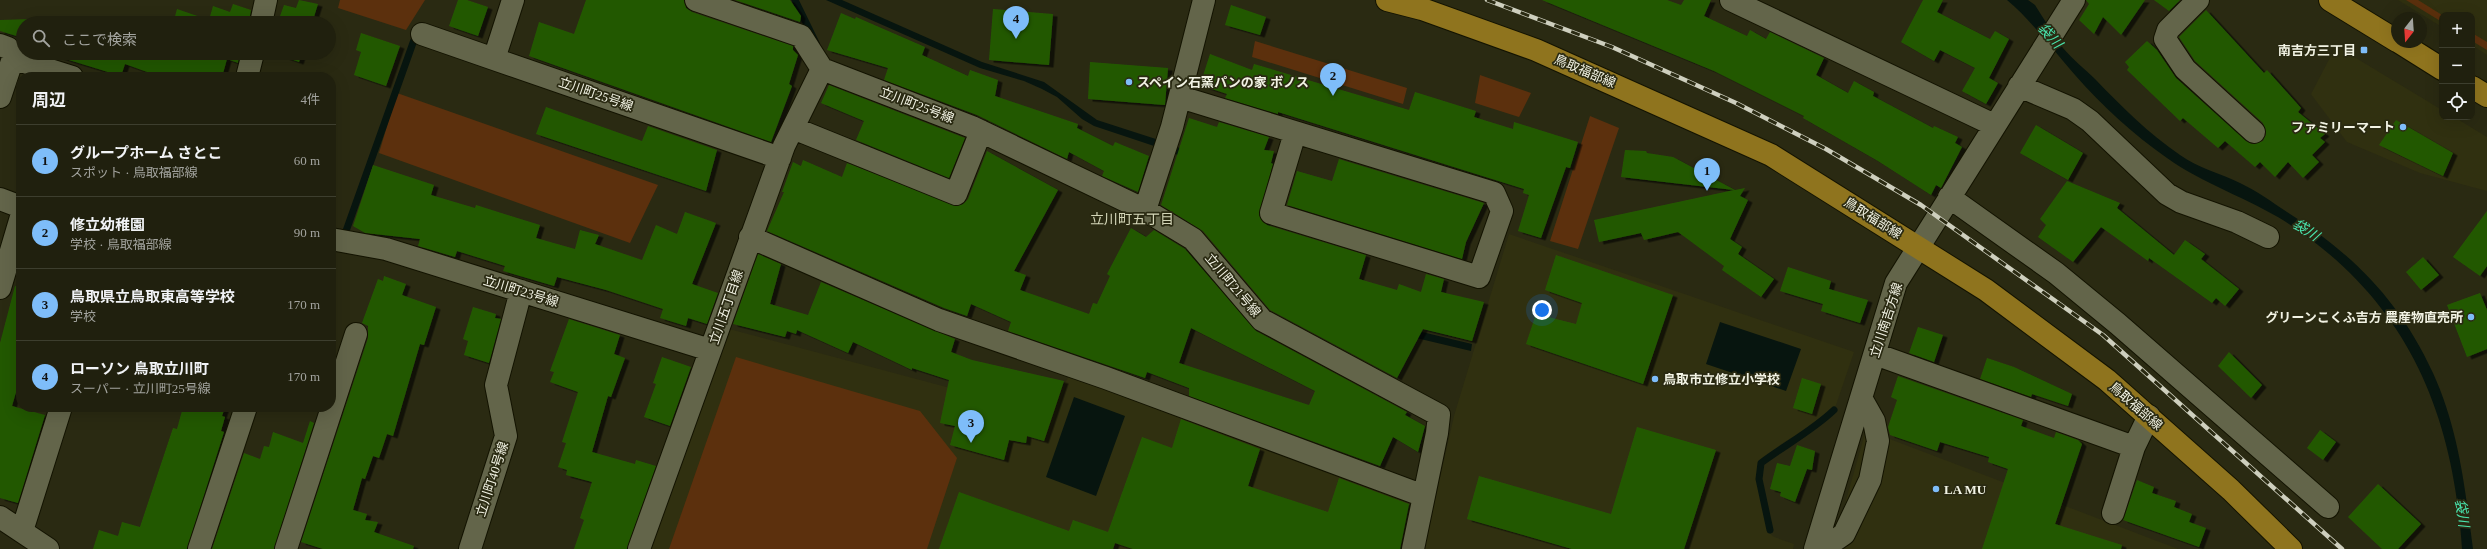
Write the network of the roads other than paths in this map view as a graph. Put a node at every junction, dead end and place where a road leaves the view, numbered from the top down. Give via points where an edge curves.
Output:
1 (266, 0) edge
2 (513, 0) edge
3 (696, 0) edge
4 (1204, 0) edge
5 (1387, 0) edge
6 (1731, 0) edge
7 (2198, 0) edge
8 (2330, 0) edge
9 (2071, 5) edge
10 (263, 16) edge
11 (422, 34) dead end
12 (2391, 37) edge
13 (2409, 48) edge
14 (7, 50) edge
15 (16, 58) edge
16 (494, 59) junction
17 (18, 60) edge
18 (251, 60) edge
19 (2439, 67) edge
20 (822, 69) junction
21 (56, 72) edge
22 (248, 72) edge
23 (2024, 79) junction
24 (2475, 89) edge
25 (2487, 96) edge
26 (0, 97) edge
27 (1180, 97) junction
28 (1994, 125) junction
29 (793, 128) junction
30 (981, 131) junction
31 (2254, 132) dead end
32 (1295, 133) junction
33 (780, 158) junction
34 (1949, 197) junction
35 (0, 199) edge
36 (16, 205) edge
37 (1146, 210) junction
38 (16, 234) edge
39 (750, 236) junction
40 (2268, 237) dead end
41 (336, 240) edge
42 (1917, 246) junction
43 (0, 288) edge
44 (521, 291) junction
45 (356, 334) dead end
46 (710, 350) junction
47 (1875, 354) junction
48 (336, 395) edge
49 (1861, 398) junction
50 (59, 412) edge
51 (244, 412) edge
52 (331, 412) edge
53 (2149, 416) junction
54 (2134, 446) junction
55 (1424, 496) junction
56 (2328, 507) dead end
57 (2113, 513) dead end
58 (0, 517) edge
59 (22, 531) junction
60 (48, 549) edge
61 (199, 549) edge
62 (286, 549) edge
63 (470, 549) edge
64 (639, 549) edge
65 (1413, 549) edge
66 (1815, 549) edge
67 (1822, 549) edge
68 (2291, 549) edge

1 - 10 street
2 - 16 street
3 - 20 street via 801,36
4 - 27 street
5 - 42 main road, 鳥取福部線 via 1536,50 1764,152
6 - 28 street
7 - 31 street via 2168,30 2165,39 2185,69
8 - 12 main road
9 - 23 street, 立川南吉方線
11 - 16 street, 立川町25号線
13 - 19 main road
14 - 15 street
14 - 26 street
16 - 33 street, 立川町25号線
17 - 21 street
18 - 22 street
20 - 29 street, 立川五丁目線
20 - 30 street, 立川町25号線
23 - 28 street, 立川南吉方線
23 - 40 street via 2090,121 2167,194
24 - 25 main road
27 - 32 street
27 - 37 street
28 - 34 street, 立川南吉方線
29 - 30 street via 956,194
29 - 33 street, 立川五丁目線
30 - 37 street, 立川町25号線
32 - 32 street via 1494,193 1502,211 1479,277 1272,213
33 - 39 street, 立川五丁目線
34 - 42 street, 立川南吉方線
34 - 56 street via 2056,273 2113,319
35 - 36 street
37 - 55 street, 立川町21号線 via 1192,238 1262,320 1439,415
38 - 43 street
39 - 46 street, 立川五丁目線
39 - 55 street via 939,320 1106,378
41 - 44 street, 立川町23号線 via 386,249
42 - 47 street, 立川南吉方線 via 1896,283
42 - 53 main road, 鳥取福部線 via 1986,290 2107,380
44 - 46 street, 立川町23号線
44 - 63 street, 立川町40号線 via 496,385 506,436
45 - 48 street
46 - 64 street, 立川五丁目線
47 - 49 street, 立川南吉方線
47 - 54 street
49 - 66 street, 立川南吉方線
49 - 67 street via 1874,422 1878,441 1870,480 1844,534
50 - 59 street
51 - 61 street
52 - 62 street
53 - 54 street
53 - 68 main road, 鳥取福部線 via 2231,490
54 - 57 street
55 - 65 street, 立川町21号線
58 - 59 street
59 - 60 street

